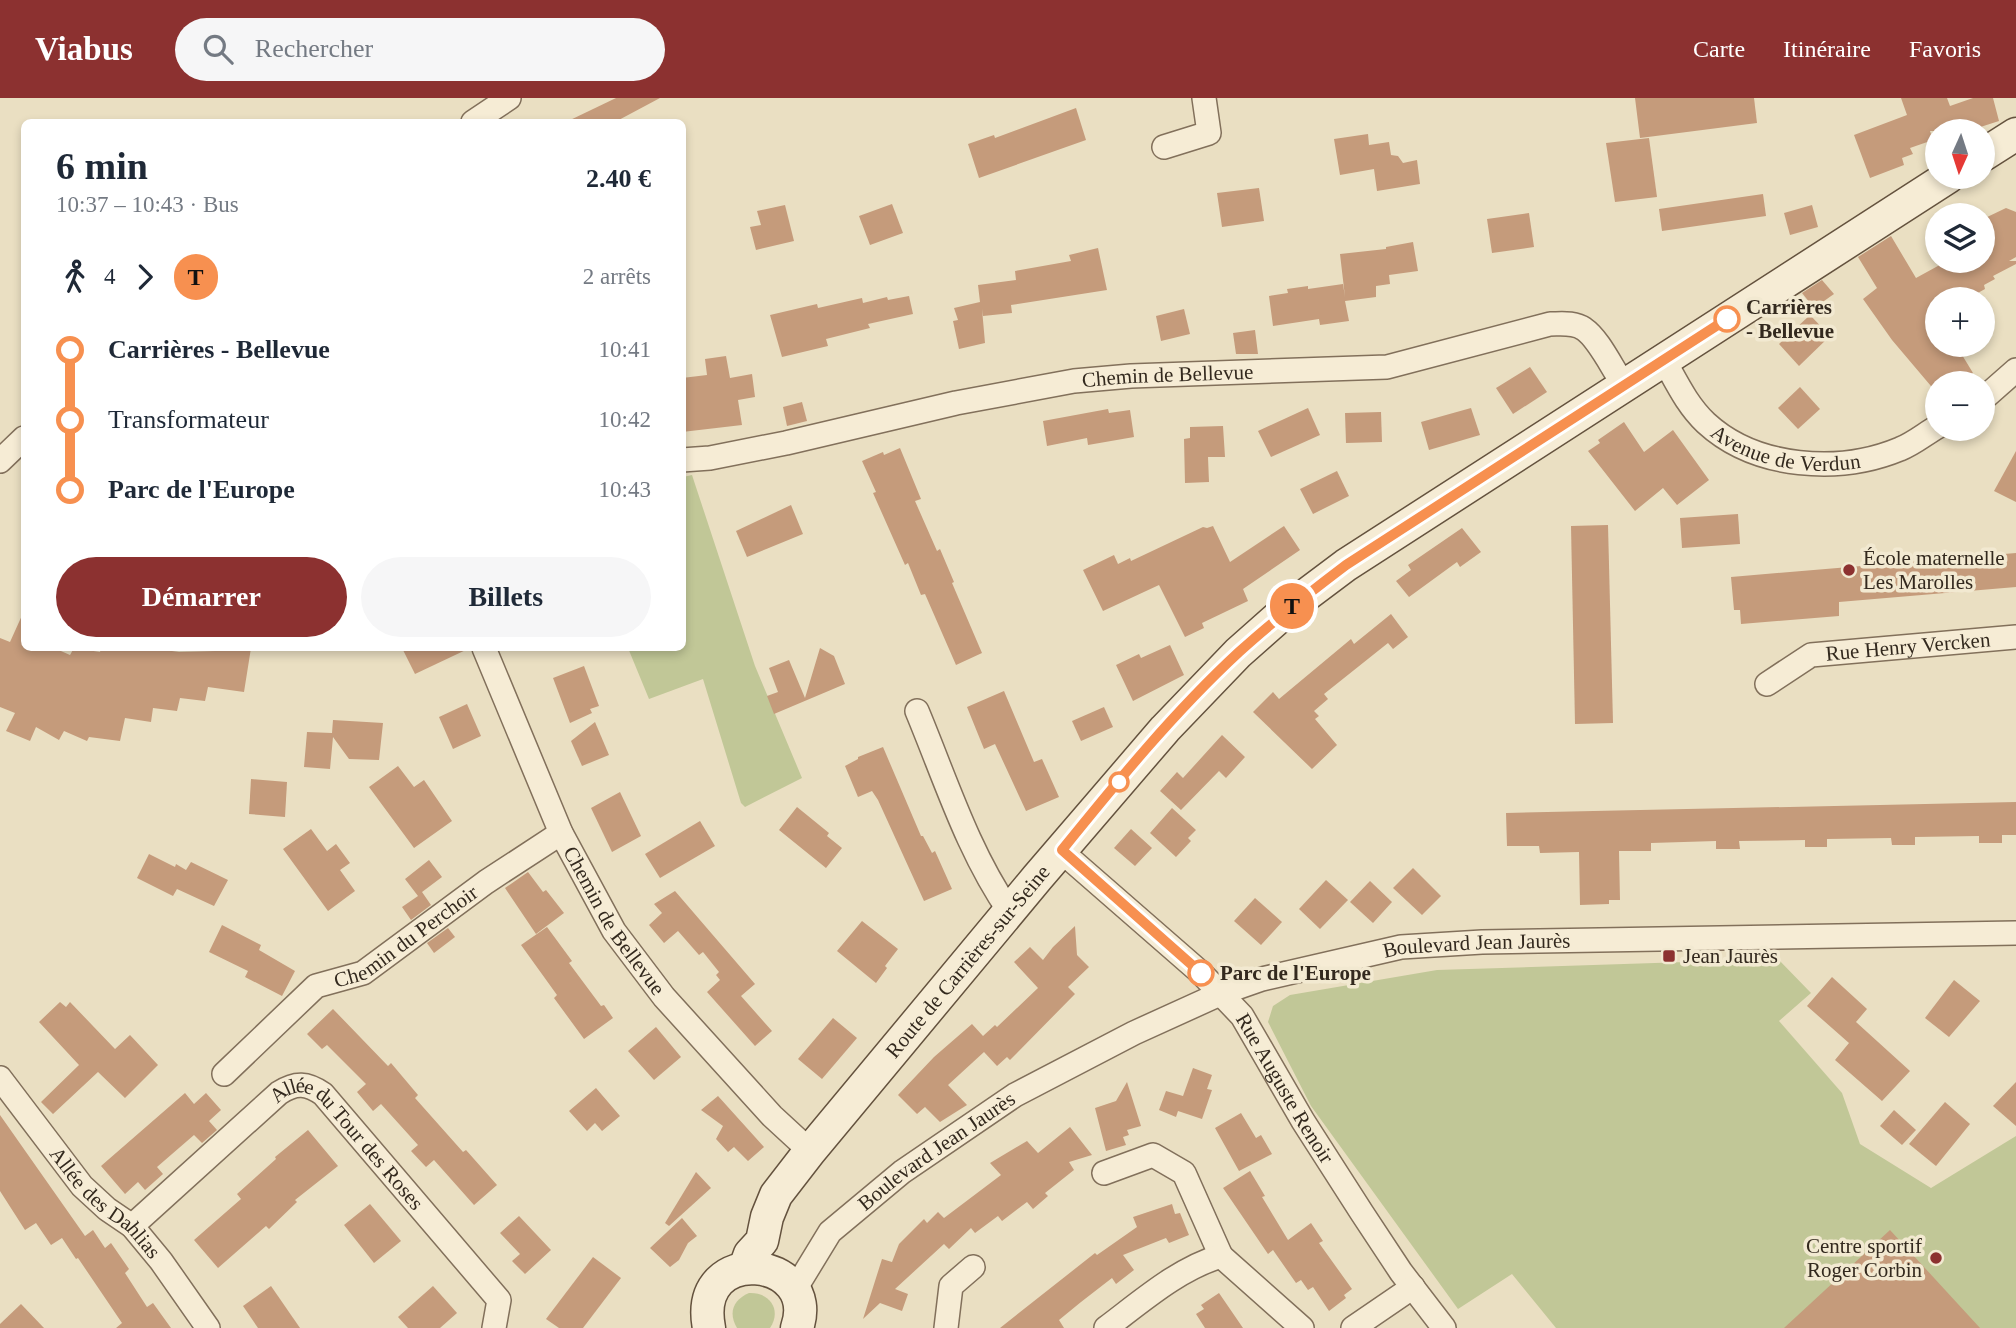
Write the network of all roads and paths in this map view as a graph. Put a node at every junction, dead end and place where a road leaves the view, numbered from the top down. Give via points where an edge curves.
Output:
1 (509, 98) edge
2 (1204, 98) edge
3 (477, 119) edge
4 (2016, 134) edge
5 (1164, 147) dead end
6 (1995, 147) edge
7 (1929, 189) edge
8 (1664, 360) junction
9 (2016, 370) edge
10 (1624, 385) junction
11 (1995, 388) edge
12 (1925, 434) edge
13 (21, 441) edge
14 (686, 460) edge
15 (0, 461) edge
16 (2016, 637) edge
17 (485, 651) edge
18 (1767, 684) dead end
19 (917, 711) dead end
20 (561, 833) junction
21 (1062, 850) junction
22 (1010, 912) junction
23 (2016, 933) edge
24 (1222, 993) junction
25 (224, 1074) dead end
26 (0, 1079) edge
27 (810, 1151) junction
28 (1104, 1173) dead end
29 (132, 1226) junction
30 (1221, 1256) junction
31 (745, 1268) junction
32 (973, 1268) dead end
33 (1413, 1287) junction
34 (794, 1291) junction
35 (208, 1328) edge
36 (494, 1328) edge
37 (709, 1328) edge
38 (797, 1328) edge
39 (946, 1328) edge
40 (1106, 1328) edge
41 (1302, 1328) edge
42 (1353, 1328) edge
43 (1444, 1328) edge

1 - 3 street
2 - 5 street via 1209,133
4 - 6 street
7 - 8 street, Route de Carrières-sur-Seine
8 - 10 street, Route de Carrières-sur-Seine
8 - 12 street, Avenue de Verdun via 1686,400 1706,423 1748,449 1797,464 1844,464 1901,449
9 - 11 street
10 - 14 street, Chemin de Bellevue via 1584,329 1550,324 1387,367 1074,381 786,443
10 - 21 street, Route de Carrières-sur-Seine via 1346,565 1290,607 1165,729
13 - 15 street
16 - 18 street, Rue Henry Vercken via 1811,656
17 - 20 street, Chemin de Bellevue
19 - 22 street via 993,888
20 - 25 street, Chemin du Perchoir via 363,973 316,986
20 - 27 street, Chemin de Bellevue via 614,931 664,997
21 - 22 street, Route de Carrières-sur-Seine
21 - 24 street, Rue Auguste Renoir
22 - 27 street, Route de Carrières-sur-Seine
23 - 24 street, Boulevard Jean Jaurès via 1493,941 1401,947 1274,976
24 - 33 street, Rue Auguste Renoir via 1242,1016 1303,1121
24 - 34 street, Boulevard Jean Jaurès via 1015,1095 902,1172 830,1232
26 - 29 street, Allée des Dahlias via 82,1186
27 - 31 street, Route de Carrières-sur-Seine via 776,1195 762,1241
28 - 30 street via 1153,1156 1184,1173
29 - 35 street, Allée des Dahlias
29 - 36 street, Allée du Tour des Roses via 279,1093 291,1085 309,1084 323,1094 499,1300
30 - 40 street via 1201,1262 1161,1287
30 - 41 street
31 - 34 street via 773,1271
31 - 37 street via 721,1279 713,1290 706,1316
32 - 39 street via 951,1286
33 - 42 street
33 - 43 street, Rue Auguste Renoir
34 - 38 street via 799,1306

